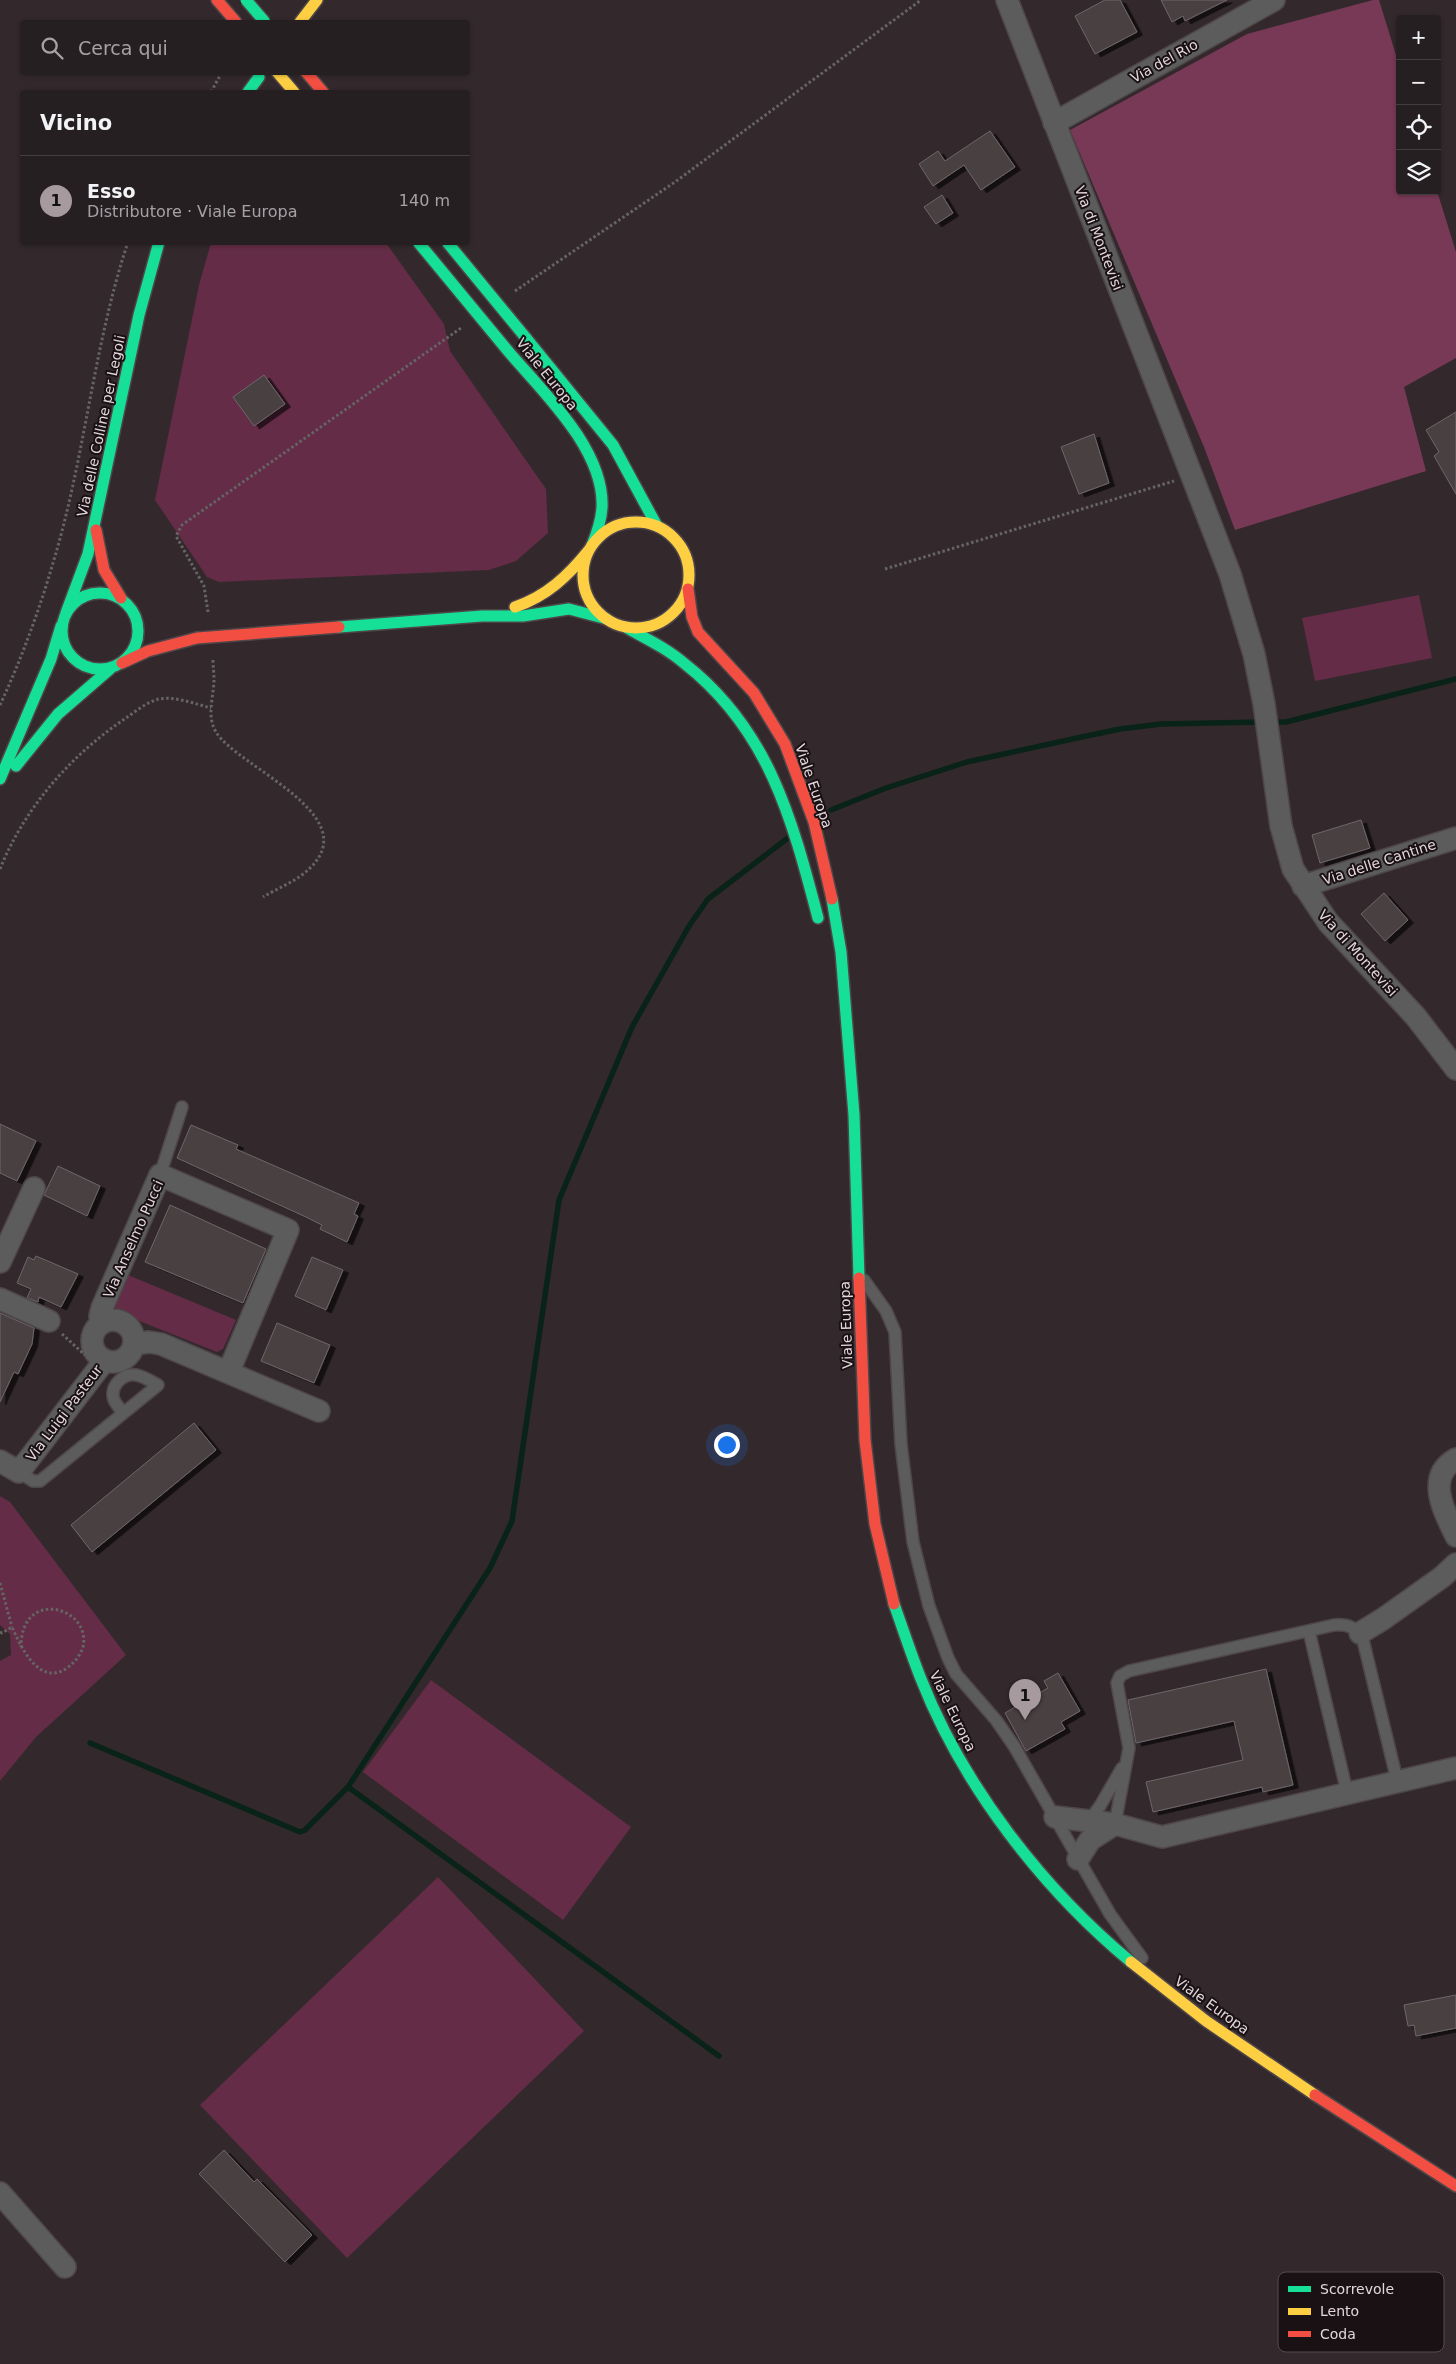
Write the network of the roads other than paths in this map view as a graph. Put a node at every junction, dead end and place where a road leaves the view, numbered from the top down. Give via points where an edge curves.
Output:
1 (217, 0) edge
2 (246, 0) edge
3 (317, 0) edge
4 (1007, 0) edge
5 (1274, 0) edge
6 (234, 20) edge
7 (263, 20) edge
8 (302, 20) edge
9 (280, 75) edge
10 (309, 75) edge
11 (259, 78) dead end
12 (250, 90) edge
13 (292, 90) edge
14 (321, 90) edge
15 (1054, 122) junction
16 (158, 245) edge
17 (420, 245) edge
18 (449, 245) edge
19 (96, 526) junction
20 (657, 526) junction
21 (591, 548) junction
22 (688, 589) junction
23 (121, 598) junction
24 (130, 606) junction
25 (66, 613) junction
26 (482, 616) junction
27 (607, 619) junction
28 (152, 624) dead end
29 (62, 625) junction
30 (628, 628) junction
31 (174, 632) dead end
32 (197, 638) junction
33 (122, 663) junction
34 (110, 669) junction
35 (0, 779) edge
36 (0, 787) edge
37 (1456, 838) edge
38 (1303, 886) junction
39 (821, 928) dead end
40 (831, 966) dead end
41 (845, 1021) junction
42 (1456, 1069) edge
43 (182, 1107) dead end
44 (160, 1175) junction
45 (34, 1188) dead end
46 (0, 1262) edge
47 (859, 1274) junction
48 (0, 1299) edge
49 (49, 1322) road end
50 (102, 1323) junction
51 (134, 1344) junction
52 (102, 1364) junction
53 (229, 1371) junction
54 (320, 1411) dead end
55 (123, 1413) dead end
56 (1456, 1459) edge
57 (0, 1461) edge
58 (19, 1472) junction
59 (1456, 1536) edge
60 (1456, 1564) edge
61 (1309, 1631) junction
62 (1360, 1633) junction
63 (1128, 1755) junction
64 (1456, 1768) edge
65 (1397, 1780) junction
66 (1347, 1792) junction
67 (1055, 1817) junction
68 (1089, 1821) junction
69 (1115, 1824) junction
70 (1078, 1859) junction
71 (1169, 1994) junction
72 (1456, 2186) edge
73 (0, 2193) edge
74 (65, 2267) dead end

1 - 6 main road
2 - 7 main road, bridge
3 - 8 main road
4 - 15 street, Via di Montevisi
5 - 15 street, Via del Rio
9 - 13 main road
10 - 14 main road
11 - 12 main road
15 - 38 street, Via di Montevisi via 1230,574 1254,654 1281,826 1290,859
16 - 19 main road, Via delle Colline per Legoli via 139,315
17 - 21 main road, Viale Europa, bridge via 571,428 593,462 602,505
18 - 20 main road, Viale Europa, bridge via 613,445
19 - 23 main road via 104,570
19 - 25 main road, Via delle Colline per Legoli
20 - 21 main road, Viale Europa via 639,522 621,524 605,532
20 - 22 main road, Viale Europa via 674,537 686,556 690,578
21 - 26 main road via 548,593 525,604
21 - 27 main road, Viale Europa via 583,572 584,583 591,603
22 - 30 main road, Viale Europa via 678,609 660,623
22 - 41 main road, Viale Europa via 690,613 697,631 764,708 800,781 826,868 838,930
23 - 24 main road
23 - 25 main road via 96,592 84,596
24 - 28 main road
24 - 33 main road via 139,630 137,643
25 - 29 main road
26 - 27 main road via 523,616 569,609
26 - 32 main road
27 - 30 main road, Viale Europa
29 - 34 main road via 66,650 74,660 97,670
29 - 35 main road
30 - 39 main road, Viale Europa via 673,654 699,674 735,712 760,748 783,796
31 - 32 main road
32 - 33 main road via 148,651
33 - 34 main road
34 - 36 main road via 58,714
37 - 38 street, Via delle Cantine
38 - 42 street, Via di Montevisi via 1328,922 1416,1017
40 - 41 main road, Viale Europa
41 - 47 main road, Viale Europa via 854,1109
43 - 44 lane
44 - 50 street, Via Anselmo Pucci via 102,1308
44 - 53 street, Via Anselmo Pucci via 288,1230
45 - 46 street
47 - 67 lane via 893,1326 912,1542 948,1658 956,1674 1004,1730
47 - 71 main road, Viale Europa via 865,1441 872,1503 890,1591 921,1680 952,1746 992,1813 1014,1841 1078,1915
48 - 49 street
50 - 51 street via 112,1320 128,1326
50 - 52 street via 92,1342
51 - 52 street via 129,1355 120,1361
51 - 53 street via 161,1344
52 - 58 street, Via Luigi Pasteur
53 - 54 street
55 - 58 lane via 40,1481 33,1481
56 - 59 street via 1444,1469 1439,1486 1439,1498
57 - 58 street, Via Luigi Pasteur
60 - 62 street
61 - 62 lane via 1342,1624
61 - 63 lane via 1129,1671 1120,1676 1116,1683
61 - 66 lane
62 - 65 lane
63 - 68 lane
63 - 69 lane
64 - 65 street
65 - 66 street
66 - 69 street via 1162,1837
67 - 68 street
67 - 70 lane
68 - 69 street
69 - 70 street via 1090,1840
70 - 71 lane via 1110,1914
71 - 72 main road, Viale Europa
73 - 74 street

